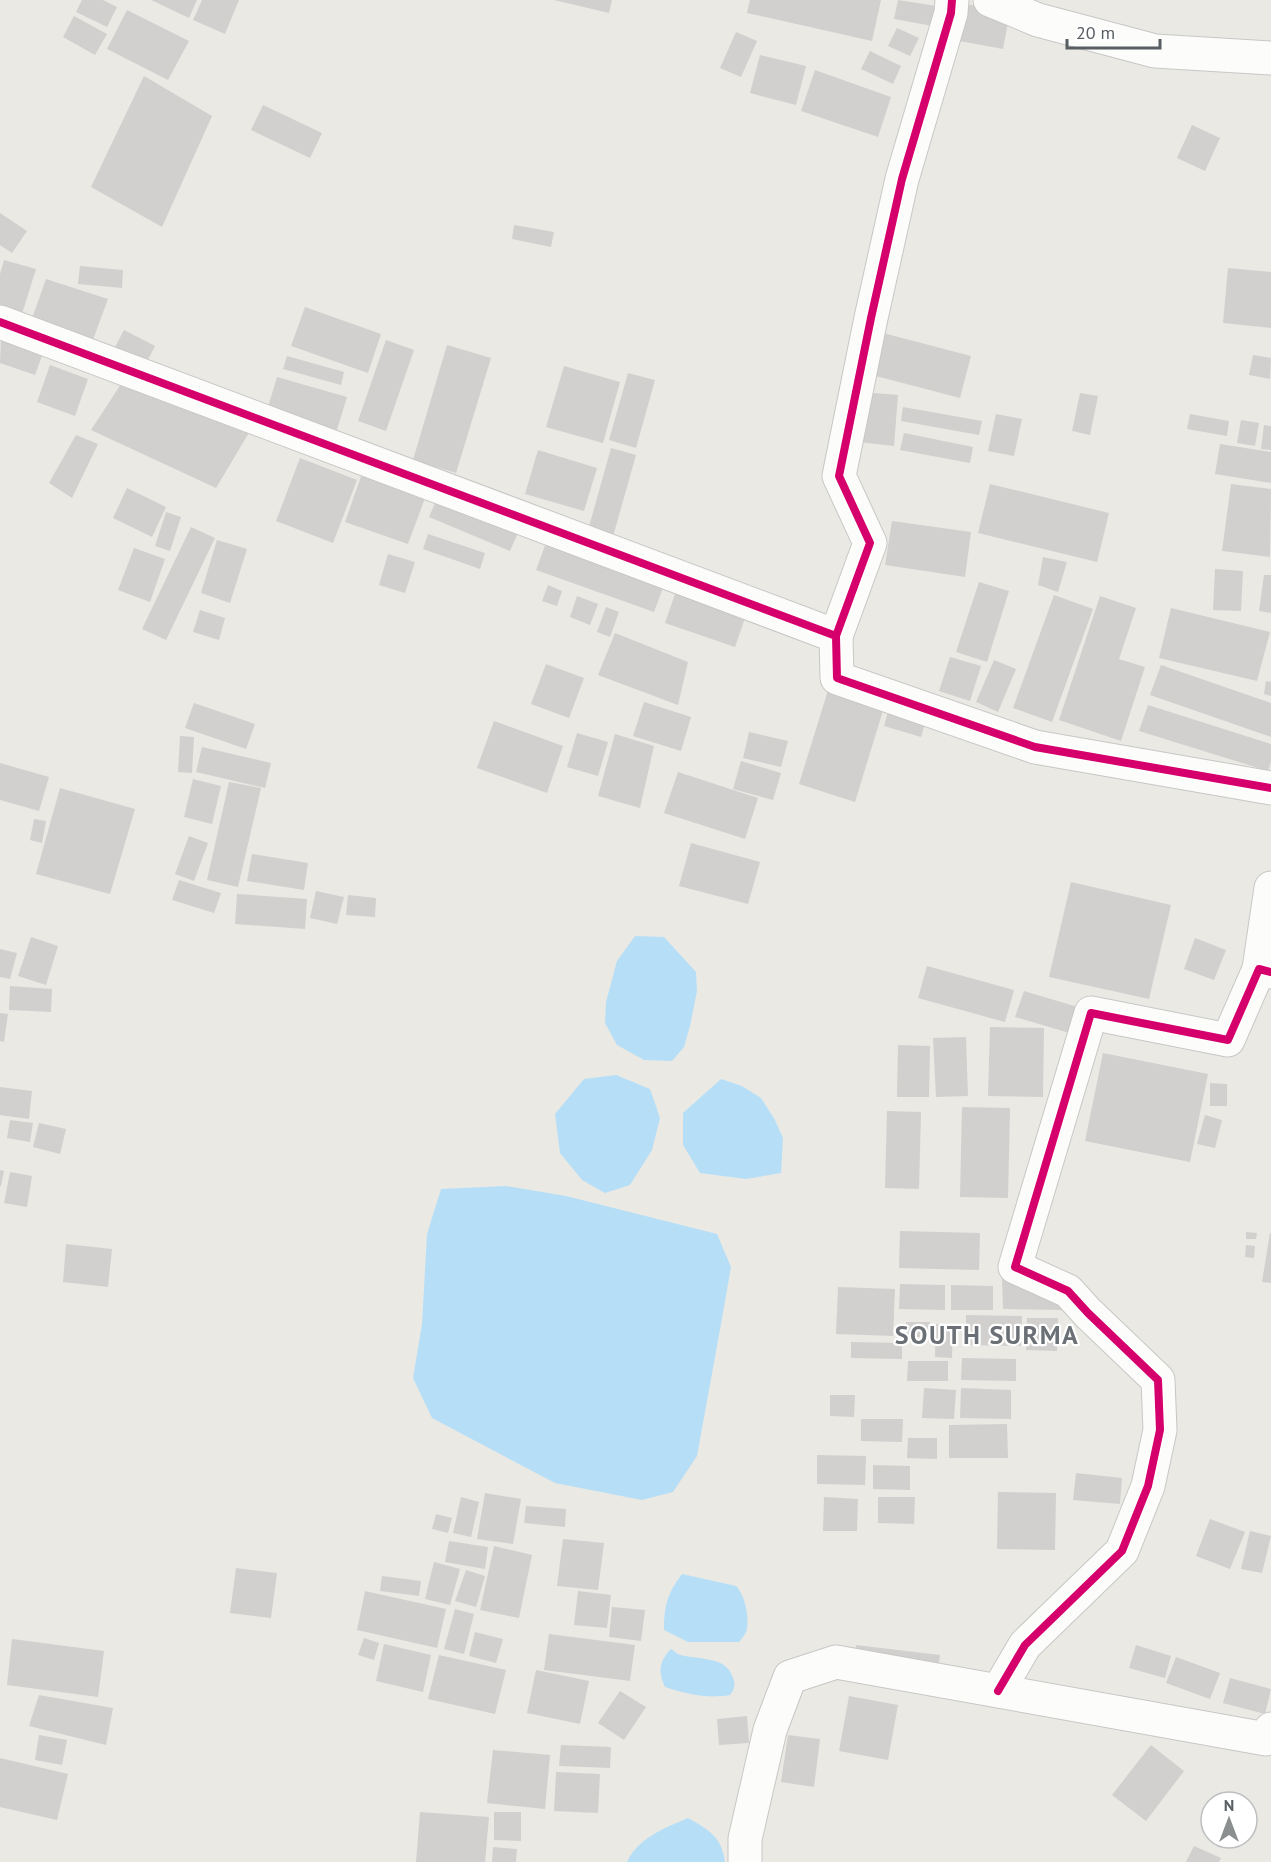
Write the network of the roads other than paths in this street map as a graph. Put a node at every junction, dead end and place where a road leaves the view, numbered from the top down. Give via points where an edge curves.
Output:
1 (952, 0) edge
2 (990, 0) edge
3 (1271, 58) edge
4 (0, 322) edge
5 (836, 636) junction
6 (1271, 788) edge
7 (1271, 888) edge
8 (1265, 970) edge
9 (998, 1691) junction
10 (1271, 1729) edge
11 (745, 1862) edge

1 - 5 street via 902,179 839,476 870,543
2 - 3 street via 1038,20 1155,51
4 - 5 street
5 - 6 street via 837,678 848,682 1035,747
7 - 8 street
8 - 9 street via 1228,1040 1091,1013 1015,1267 1068,1291 1158,1380 1160,1430 1148,1486 1122,1551 1025,1645
9 - 10 street via 1266,1739
9 - 11 street via 836,1662 790,1677 770,1730 745,1839

